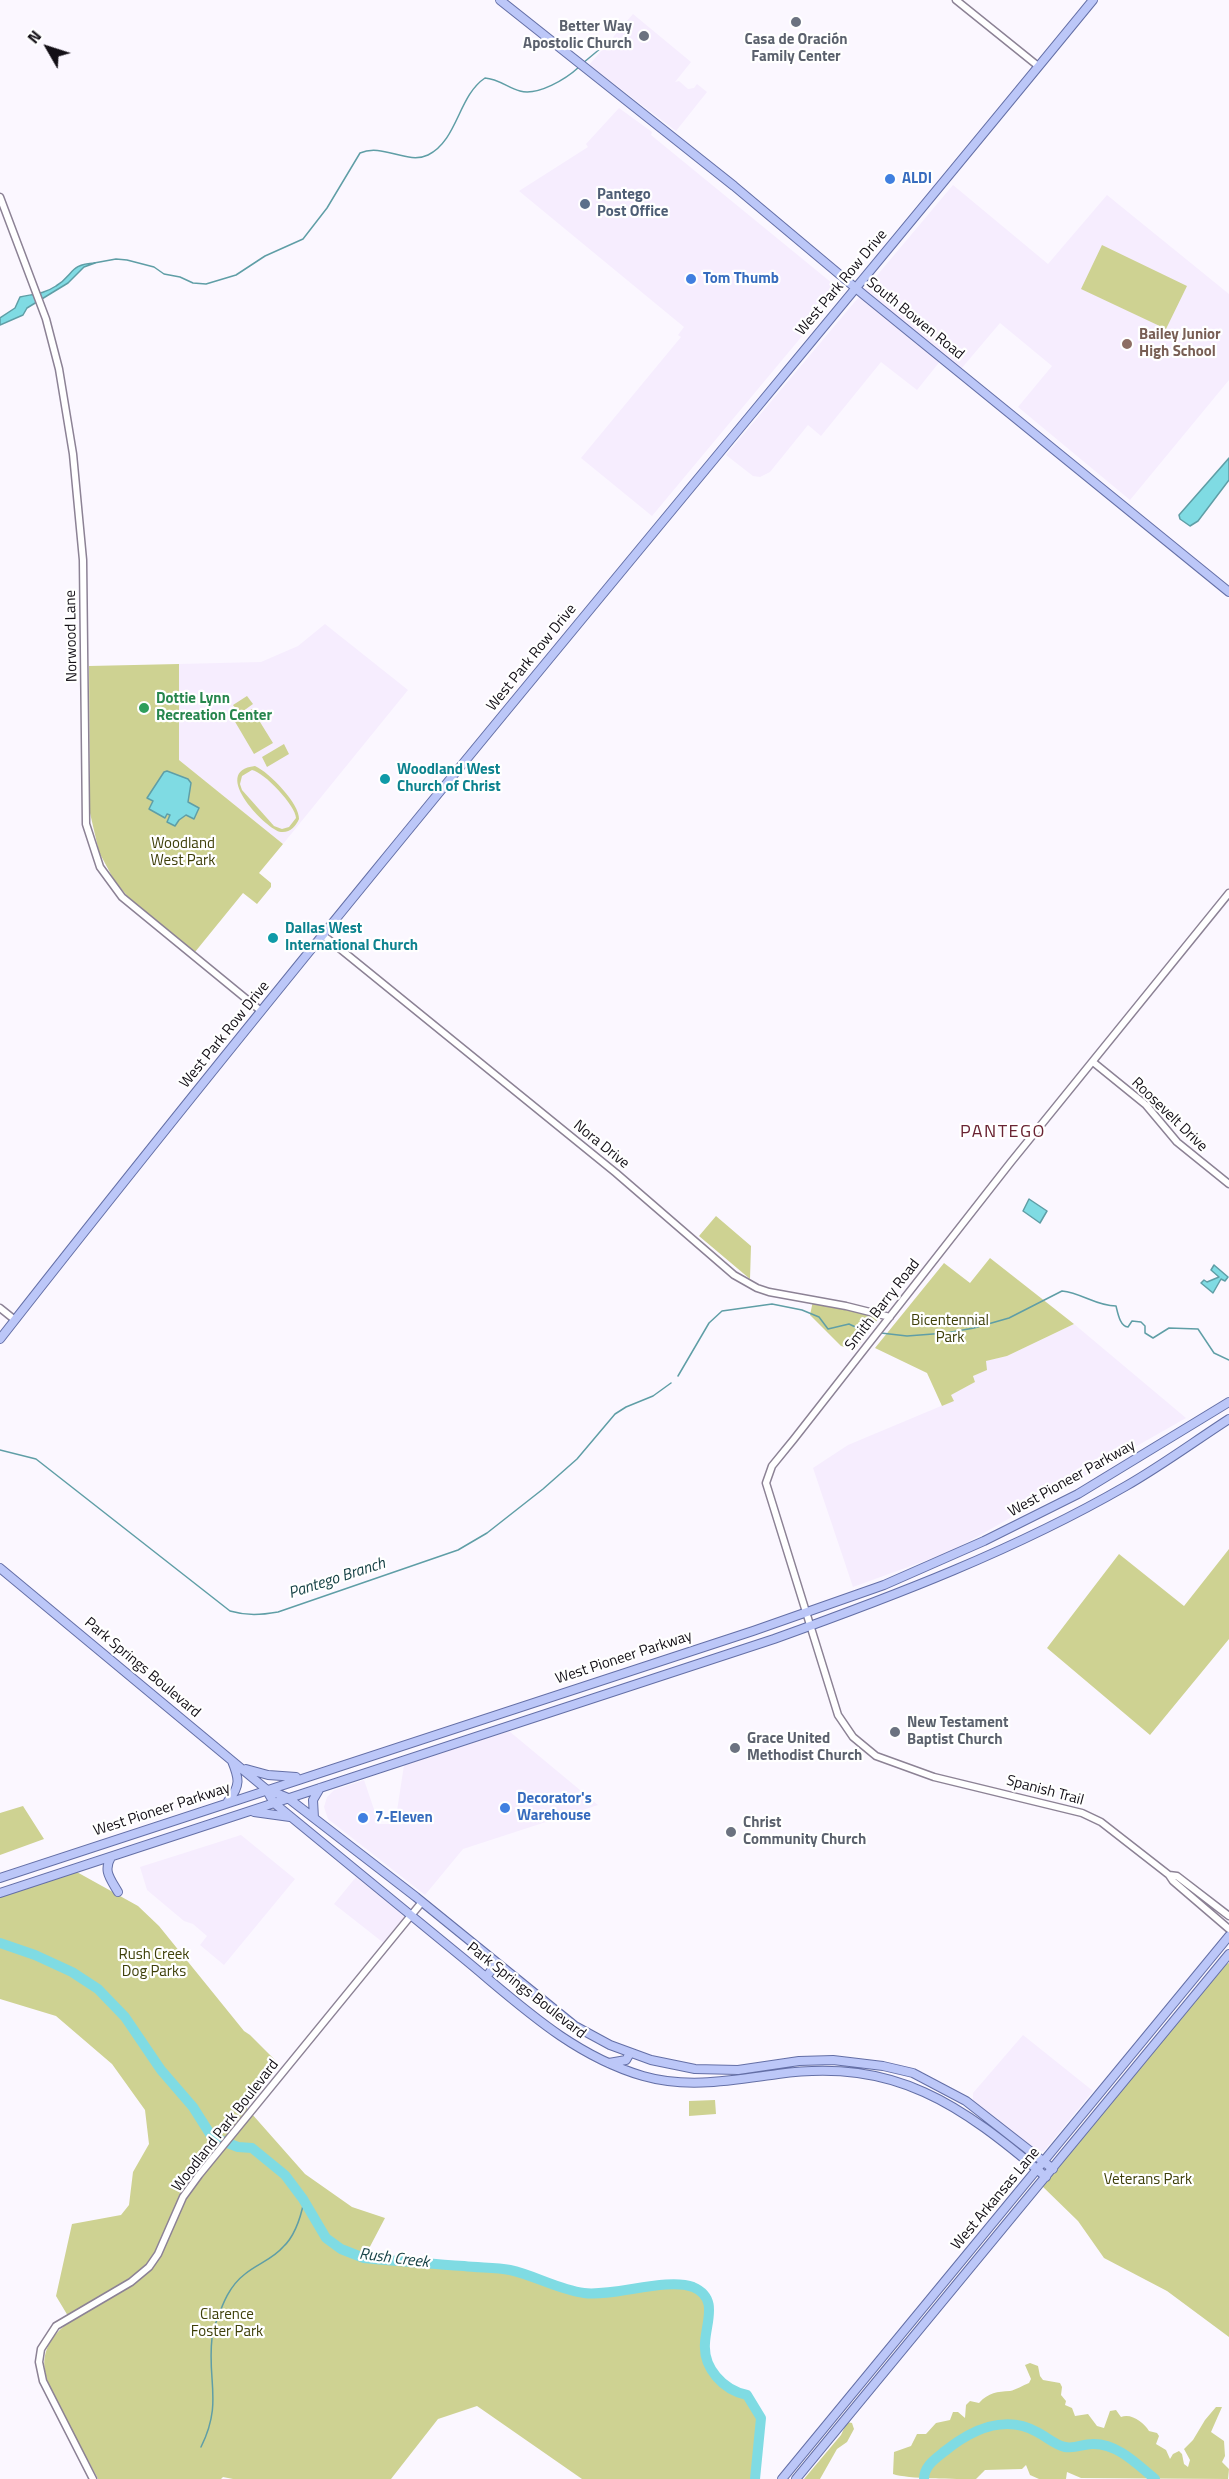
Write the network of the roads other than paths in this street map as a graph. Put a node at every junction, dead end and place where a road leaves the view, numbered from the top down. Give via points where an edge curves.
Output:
1 (500, 0) edge
2 (956, 0) edge
3 (1093, 0) edge
4 (1038, 66) junction
5 (0, 197) edge
6 (855, 288) junction
7 (1229, 592) edge
8 (1229, 893) edge
9 (323, 935) junction
10 (261, 1011) junction
11 (1093, 1062) junction
12 (1229, 1184) edge
13 (0, 1308) edge
14 (890, 1317) junction
15 (15, 1320) junction
16 (0, 1339) edge
17 (1229, 1402) edge
18 (1229, 1419) edge
19 (0, 1568) edge
20 (806, 1612) junction
21 (810, 1626) junction
22 (231, 1760) junction
23 (898, 1766) joint
24 (240, 1767) junction
25 (303, 1778) junction
26 (320, 1788) junction
27 (266, 1789) junction
28 (288, 1798) junction
29 (226, 1803) junction
30 (274, 1803) junction
31 (247, 1812) junction
32 (293, 1818) junction
33 (314, 1818) junction
34 (354, 1848) junction
35 (111, 1857) junction
36 (344, 1861) junction
37 (1169, 1875) junction
38 (0, 1878) edge
39 (118, 1892) dead end
40 (0, 1893) edge
41 (422, 1902) junction
42 (411, 1916) junction
43 (1229, 1916) edge
44 (1229, 1929) edge
45 (1229, 1936) edge
46 (1229, 1954) edge
47 (497, 1963) junction
48 (486, 1977) junction
49 (630, 2053) junction
50 (608, 2064) junction
51 (1044, 2162) junction
52 (1038, 2169) junction
53 (1053, 2169) junction
54 (1046, 2177) junction
55 (93, 2479) edge
56 (782, 2479) edge
57 (796, 2479) edge

1 - 6 main road, South Bowen Road
2 - 4 street
3 - 4 main road, West Park Row Drive
4 - 6 main road, West Park Row Drive
5 - 10 street, Norwood Lane via 42,308 59,369 73,454 83,560 86,824 91,843 100,867 122,897
6 - 7 main road, South Bowen Road
6 - 9 main road, West Park Row Drive
8 - 11 street, Smith Barry Road
9 - 10 main road, West Park Row Drive
9 - 14 street, Nora Drive via 616,1173 734,1275 769,1292
10 - 15 main road, West Park Row Drive
11 - 12 street, Roosevelt Drive via 1146,1105 1177,1142
11 - 14 street, Smith Barry Road
13 - 15 street
14 - 20 street, Smith Barry Road via 772,1466 766,1479
15 - 16 main road, West Park Row Drive
17 - 20 main road, West Pioneer Parkway via 1096,1484 984,1541 885,1585
18 - 21 main road, West Pioneer Parkway via 1125,1487 1015,1543 899,1594
19 - 22 main road, Park Springs Boulevard
20 - 21 street, Smith Barry Road
20 - 25 main road, West Pioneer Parkway
21 - 23 street, Smith Barry Road via 846,1729 876,1756
21 - 26 main road, West Pioneer Parkway
22 - 24 main road, Park Springs Boulevard
22 - 29 main road via 239,1782
23 - 37 street, Spanish Trail via 1082,1813 1101,1822
24 - 25 main road via 268,1775
24 - 27 main road, Park Springs Boulevard
25 - 27 main road, West Pioneer Parkway
26 - 28 main road, West Pioneer Parkway
26 - 33 main road via 312,1800
27 - 28 main road, Park Springs Boulevard
27 - 29 main road, West Pioneer Parkway
27 - 30 main road, Park Springs Boulevard
28 - 30 main road, West Pioneer Parkway
28 - 33 main road, Park Springs Boulevard
29 - 38 main road, West Pioneer Parkway
30 - 31 main road, West Pioneer Parkway
30 - 32 main road, Park Springs Boulevard
31 - 32 main road
31 - 35 main road, West Pioneer Parkway
32 - 36 main road, Park Springs Boulevard
33 - 34 main road, Park Springs Boulevard
34 - 36 main road
34 - 41 main road, Park Springs Boulevard
35 - 39 main road via 106,1864 107,1874
35 - 40 main road, West Pioneer Parkway
36 - 42 main road, Park Springs Boulevard
37 - 43 street, Spanish Trail via 1177,1876
37 - 44 street, Spanish Trail
41 - 42 street, Woodland Park Boulevard
41 - 47 main road, Park Springs Boulevard
42 - 48 main road, Park Springs Boulevard
42 - 55 street, Woodland Park Boulevard via 183,2197 149,2267 131,2282 56,2326 41,2349 43,2381
45 - 51 main road, West Arkansas Lane
46 - 53 main road, West Arkansas Lane
47 - 48 main road
47 - 49 main road, Park Springs Boulevard via 575,2026
48 - 50 main road, Park Springs Boulevard via 558,2036
49 - 50 main road via 626,2060
49 - 51 main road, Park Springs Boulevard via 695,2069 738,2070 834,2060 899,2069 958,2096
50 - 52 main road, Park Springs Boulevard via 653,2078 694,2082 845,2070 901,2081 963,2112
51 - 52 main road, West Arkansas Lane
51 - 53 main road, Park Springs Boulevard
52 - 54 main road, Park Springs Boulevard
52 - 56 main road, West Arkansas Lane
53 - 54 main road, West Arkansas Lane
54 - 57 main road, West Arkansas Lane

